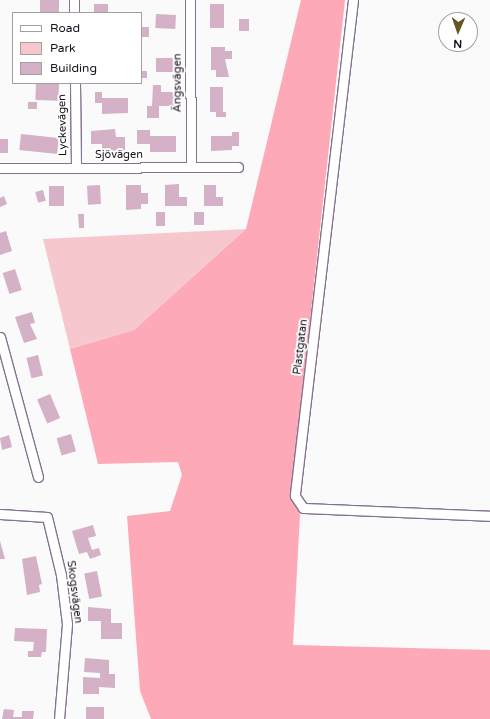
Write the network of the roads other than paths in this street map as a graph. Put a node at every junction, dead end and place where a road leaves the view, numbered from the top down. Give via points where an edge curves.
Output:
1 (74, 0) edge
2 (190, 0) edge
3 (353, 0) edge
4 (74, 12) edge
5 (75, 84) edge
6 (76, 167) junction
7 (191, 167) junction
8 (238, 167) dead end
9 (0, 168) edge
10 (0, 337) edge
11 (38, 476) dead end
12 (0, 514) edge
13 (490, 516) edge
14 (59, 719) edge

1 - 4 street
2 - 7 street, Ängsvägen
3 - 13 street, Plastgatan via 295,496 303,508
5 - 6 street, Lyckevägen
6 - 7 street, Sjövägen
6 - 9 street, Sjövägen
7 - 8 street, Sjövägen
10 - 11 street
12 - 14 street, Skogsvägen via 47,517 61,575 67,624

